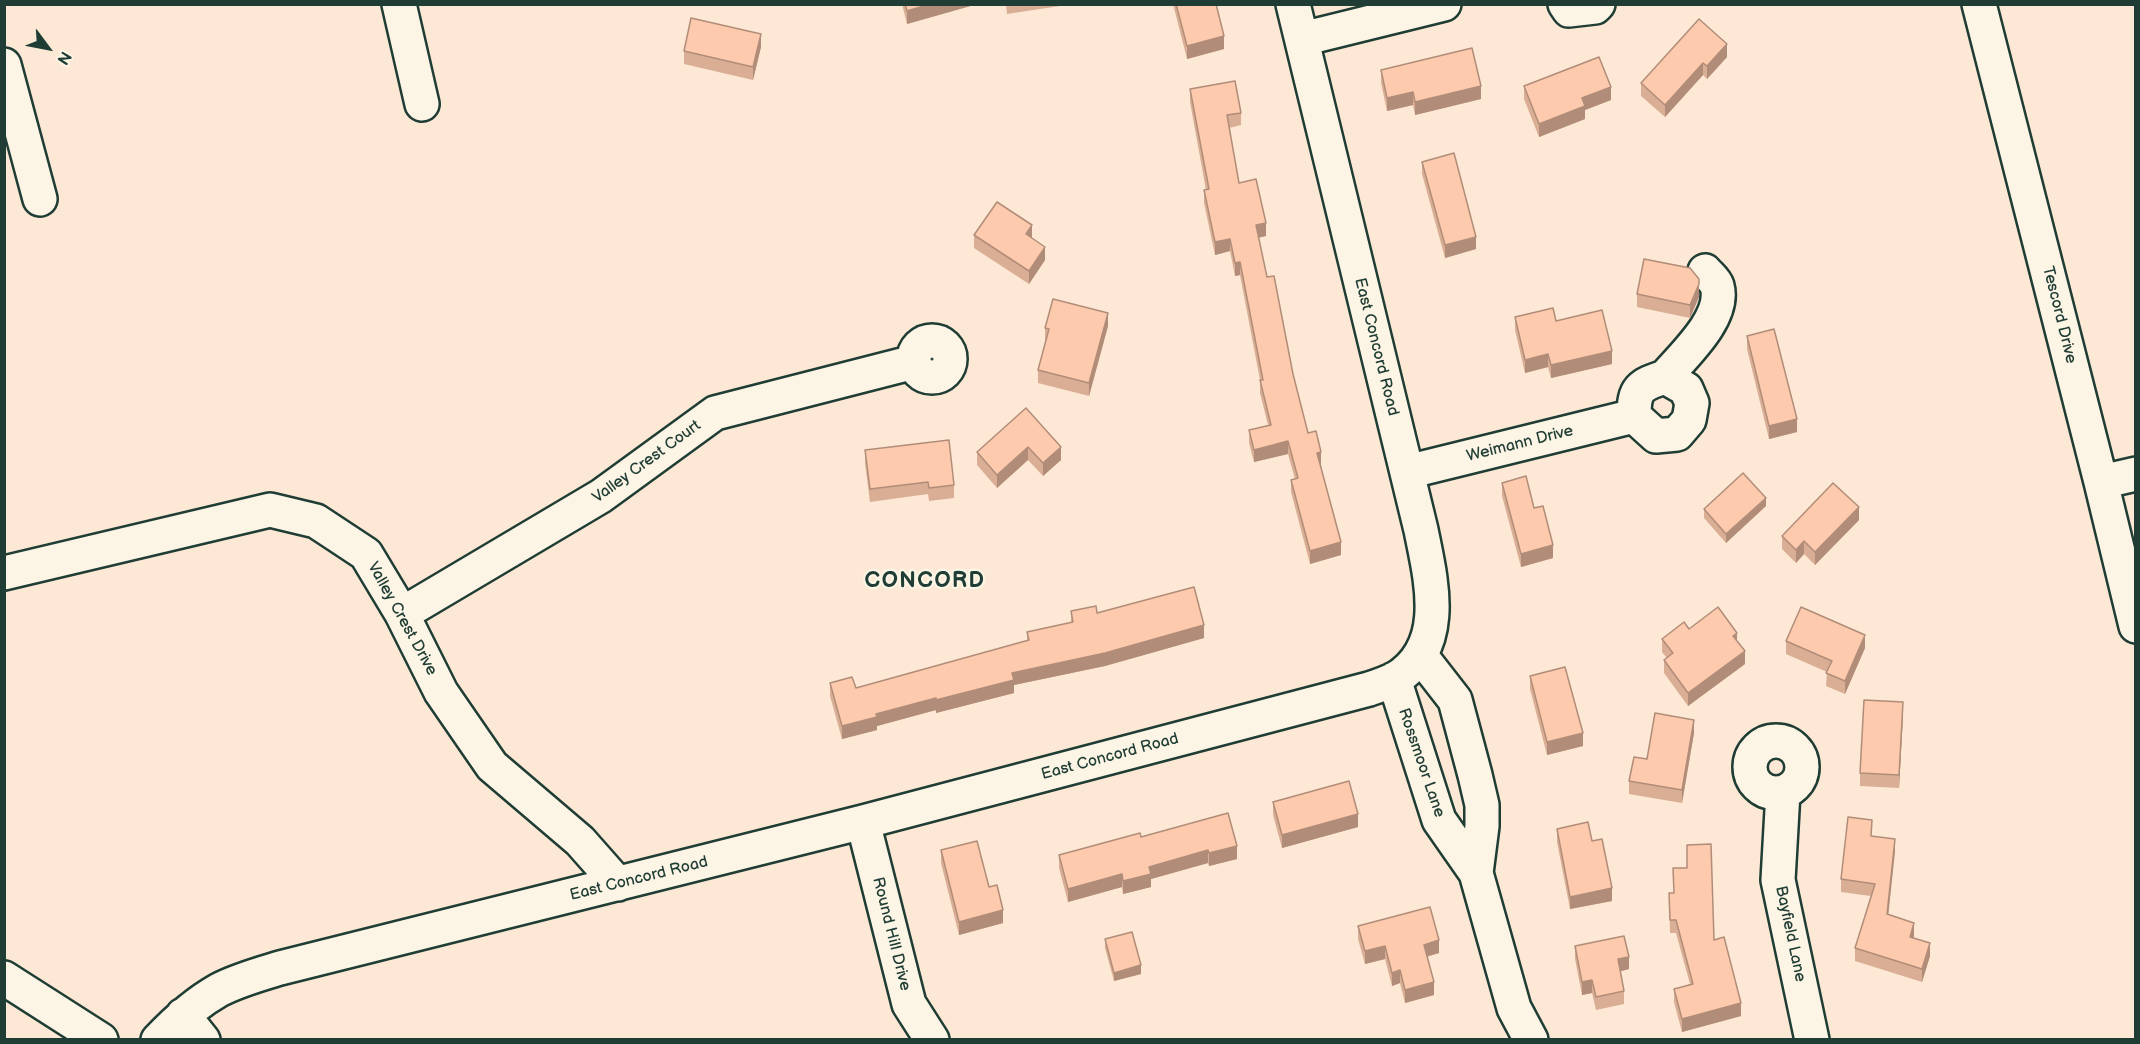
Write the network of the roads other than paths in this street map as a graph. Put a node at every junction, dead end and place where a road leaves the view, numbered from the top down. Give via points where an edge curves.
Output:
1 (399, 4) edge
2 (1293, 4) edge
3 (1444, 4) edge
4 (1565, 4) edge
5 (1598, 4) edge
6 (1979, 4) edge
7 (1302, 39) junction
8 (4, 65) edge
9 (422, 104) dead end
10 (40, 199) dead end
11 (1705, 271) dead end
12 (914, 362) dead end
13 (1665, 377) junction
14 (1634, 416) junction
15 (1407, 472) junction
16 (2136, 474) edge
17 (2102, 482) junction
18 (4, 573) edge
19 (1431, 579) junction
20 (402, 614) junction
21 (2136, 626) edge
22 (1420, 655) junction
23 (1394, 679) junction
24 (1455, 700) junction
25 (1783, 792) dead end
26 (863, 822) junction
27 (1476, 873) junction
28 (618, 884) junction
29 (4, 978) edge
30 (193, 1028) edge
31 (101, 1040) edge
32 (158, 1040) edge
33 (932, 1040) edge
34 (1531, 1040) edge
35 (1812, 1040) edge

1 - 9 street
2 - 7 street, East Concord Road
3 - 7 street
4 - 5 street via 1569,10
6 - 17 street, Tescord Drive
7 - 15 street, East Concord Road
8 - 10 street
11 - 13 street via 1716,284 1719,299 1715,314
12 - 20 street, Valley Crest Court via 715,413 601,496
13 - 14 street via 1643,384 1634,398
13 - 14 street via 1686,389 1692,403 1689,420 1677,434 1656,436
14 - 15 street, Weimann Drive
15 - 19 street, East Concord Road
16 - 17 street
17 - 21 street, Tescord Drive
18 - 20 street, Valley Crest Drive via 270,510 316,521 366,554
19 - 22 street, East Concord Road via 1432,619
19 - 24 street, Rossmoor Lane
20 - 28 street, Valley Crest Drive via 441,692 492,766 580,841
22 - 23 street, East Concord Road
22 - 24 street, Rossmoor Lane
23 - 26 street, East Concord Road via 1369,689
23 - 27 street, Rossmoor Lane via 1439,820
24 - 27 street, Rossmoor Lane via 1482,805
25 - 35 street, Bayfield Lane via 1778,880
26 - 28 street, East Concord Road
26 - 33 street, Round Hill Drive via 909,1004
27 - 34 street, Rossmoor Lane via 1514,1008
28 - 30 street, East Concord Road via 355,948 242,980 219,991
29 - 31 street
30 - 32 street, East Concord Road

